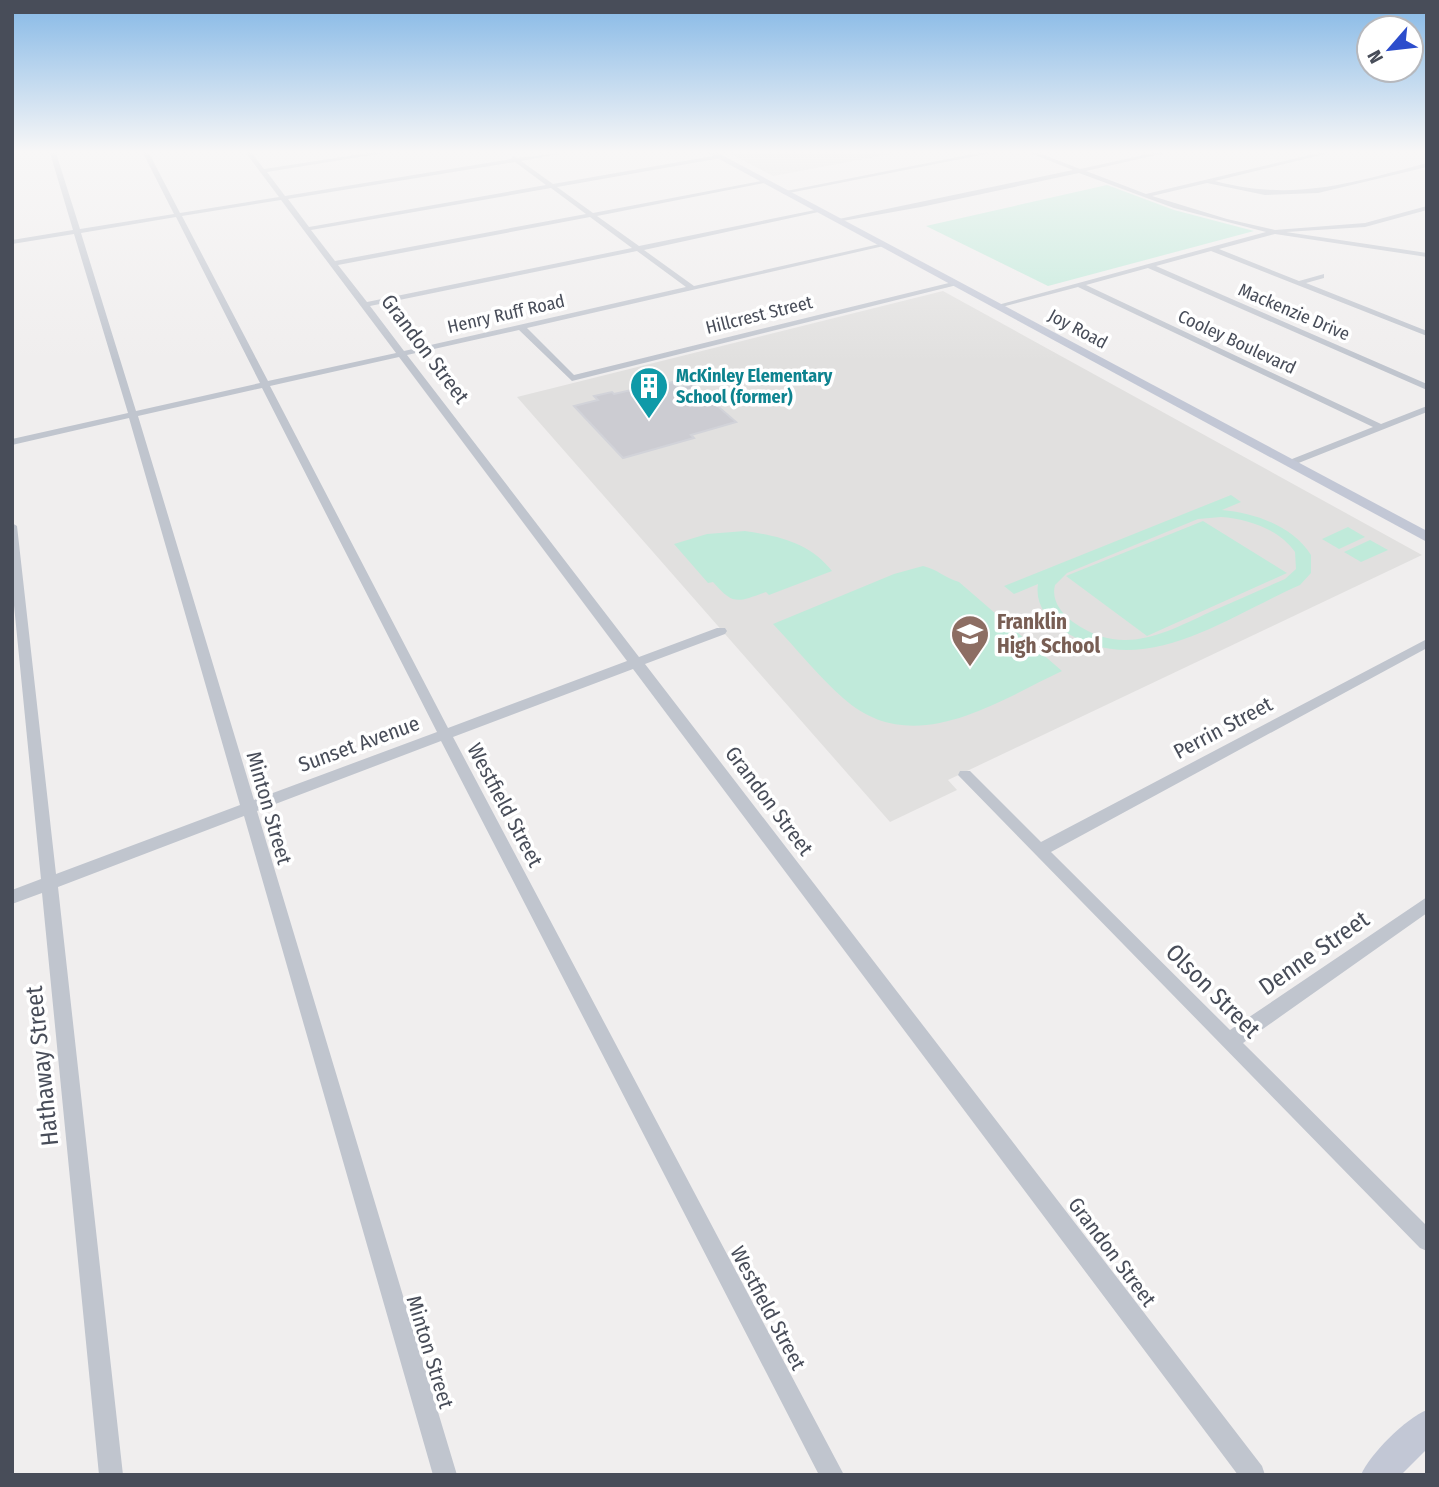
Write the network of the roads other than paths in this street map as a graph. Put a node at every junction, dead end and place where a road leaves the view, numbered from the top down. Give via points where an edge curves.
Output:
1 (72, 222) edge
2 (133, 222) edge
3 (181, 222) edge
4 (301, 222) edge
5 (344, 222) edge
6 (553, 222) edge
7 (602, 222) edge
8 (764, 222) edge
9 (841, 222) edge
10 (1233, 222) edge
11 (1375, 222) edge
12 (306, 229) junction
13 (75, 232) junction
14 (1274, 232) junction
15 (12, 242) edge
16 (884, 245) junction
17 (638, 248) junction
18 (1212, 249) junction
19 (1427, 255) edge
20 (333, 264) junction
21 (1149, 266) junction
22 (1321, 276) dead end
23 (954, 283) junction
24 (1299, 283) junction
25 (1080, 285) junction
26 (692, 288) junction
27 (365, 305) junction
28 (998, 306) junction
29 (521, 327) junction
30 (1427, 334) edge
31 (402, 353) junction
32 (264, 384) junction
33 (1427, 387) edge
34 (1427, 409) edge
35 (133, 415) junction
36 (1380, 427) junction
37 (12, 442) edge
38 (1291, 463) junction
39 (12, 526) edge
40 (1427, 537) edge
41 (722, 631) dead end
42 (1427, 643) edge
43 (637, 663) junction
44 (444, 735) junction
45 (965, 775) dead end
46 (247, 808) junction
47 (1040, 850) junction
48 (48, 884) junction
49 (12, 897) edge
50 (1427, 904) edge
51 (1229, 1042) junction
52 (1427, 1241) edge
53 (1427, 1426) edge
54 (111, 1475) edge
55 (445, 1475) edge
56 (832, 1475) edge
57 (1254, 1475) edge
58 (1377, 1475) edge

1 - 13 street, Minton Street
2 - 13 street
3 - 32 street, Westfield Street
4 - 12 street, Grandon Street
5 - 12 street
6 - 20 street
7 - 17 street
8 - 17 street
9 - 16 street, Joy Road
10 - 14 street
11 - 14 street
12 - 20 street, Grandon Street
13 - 15 street
13 - 35 street, Minton Street
14 - 18 street
14 - 19 street
16 - 23 street, Joy Road
16 - 26 street, Henry Ruff Road
17 - 26 street
17 - 27 street
18 - 21 street
18 - 24 street
20 - 27 street, Grandon Street
21 - 25 street
21 - 33 street, Mackenzie Drive
22 - 24 street
23 - 28 street, Joy Road
23 - 29 street, Hillcrest Street via 572,378
24 - 30 street
25 - 28 street
25 - 36 street, Cooley Boulevard
26 - 29 street, Henry Ruff Road
27 - 31 street, Grandon Street
28 - 38 street, Joy Road
29 - 31 street, Henry Ruff Road
31 - 32 street, Henry Ruff Road
31 - 43 street, Grandon Street
32 - 35 street, Henry Ruff Road
32 - 44 street, Westfield Street
34 - 36 street
35 - 37 street, Henry Ruff Road
35 - 46 street, Minton Street
36 - 38 street
38 - 40 street, Joy Road
39 - 48 street, Hathaway Street
41 - 43 street, Sunset Avenue
42 - 47 street, Perrin Street
43 - 44 street, Sunset Avenue
43 - 57 street, Grandon Street
44 - 46 street, Sunset Avenue
44 - 56 street, Westfield Street
45 - 47 street, Olson Street
46 - 48 street, Sunset Avenue
46 - 55 street, Minton Street
47 - 51 street, Olson Street
48 - 49 street, Sunset Avenue
48 - 54 street, Hathaway Street
50 - 51 street, Denne Street
51 - 52 street, Olson Street
53 - 58 street

